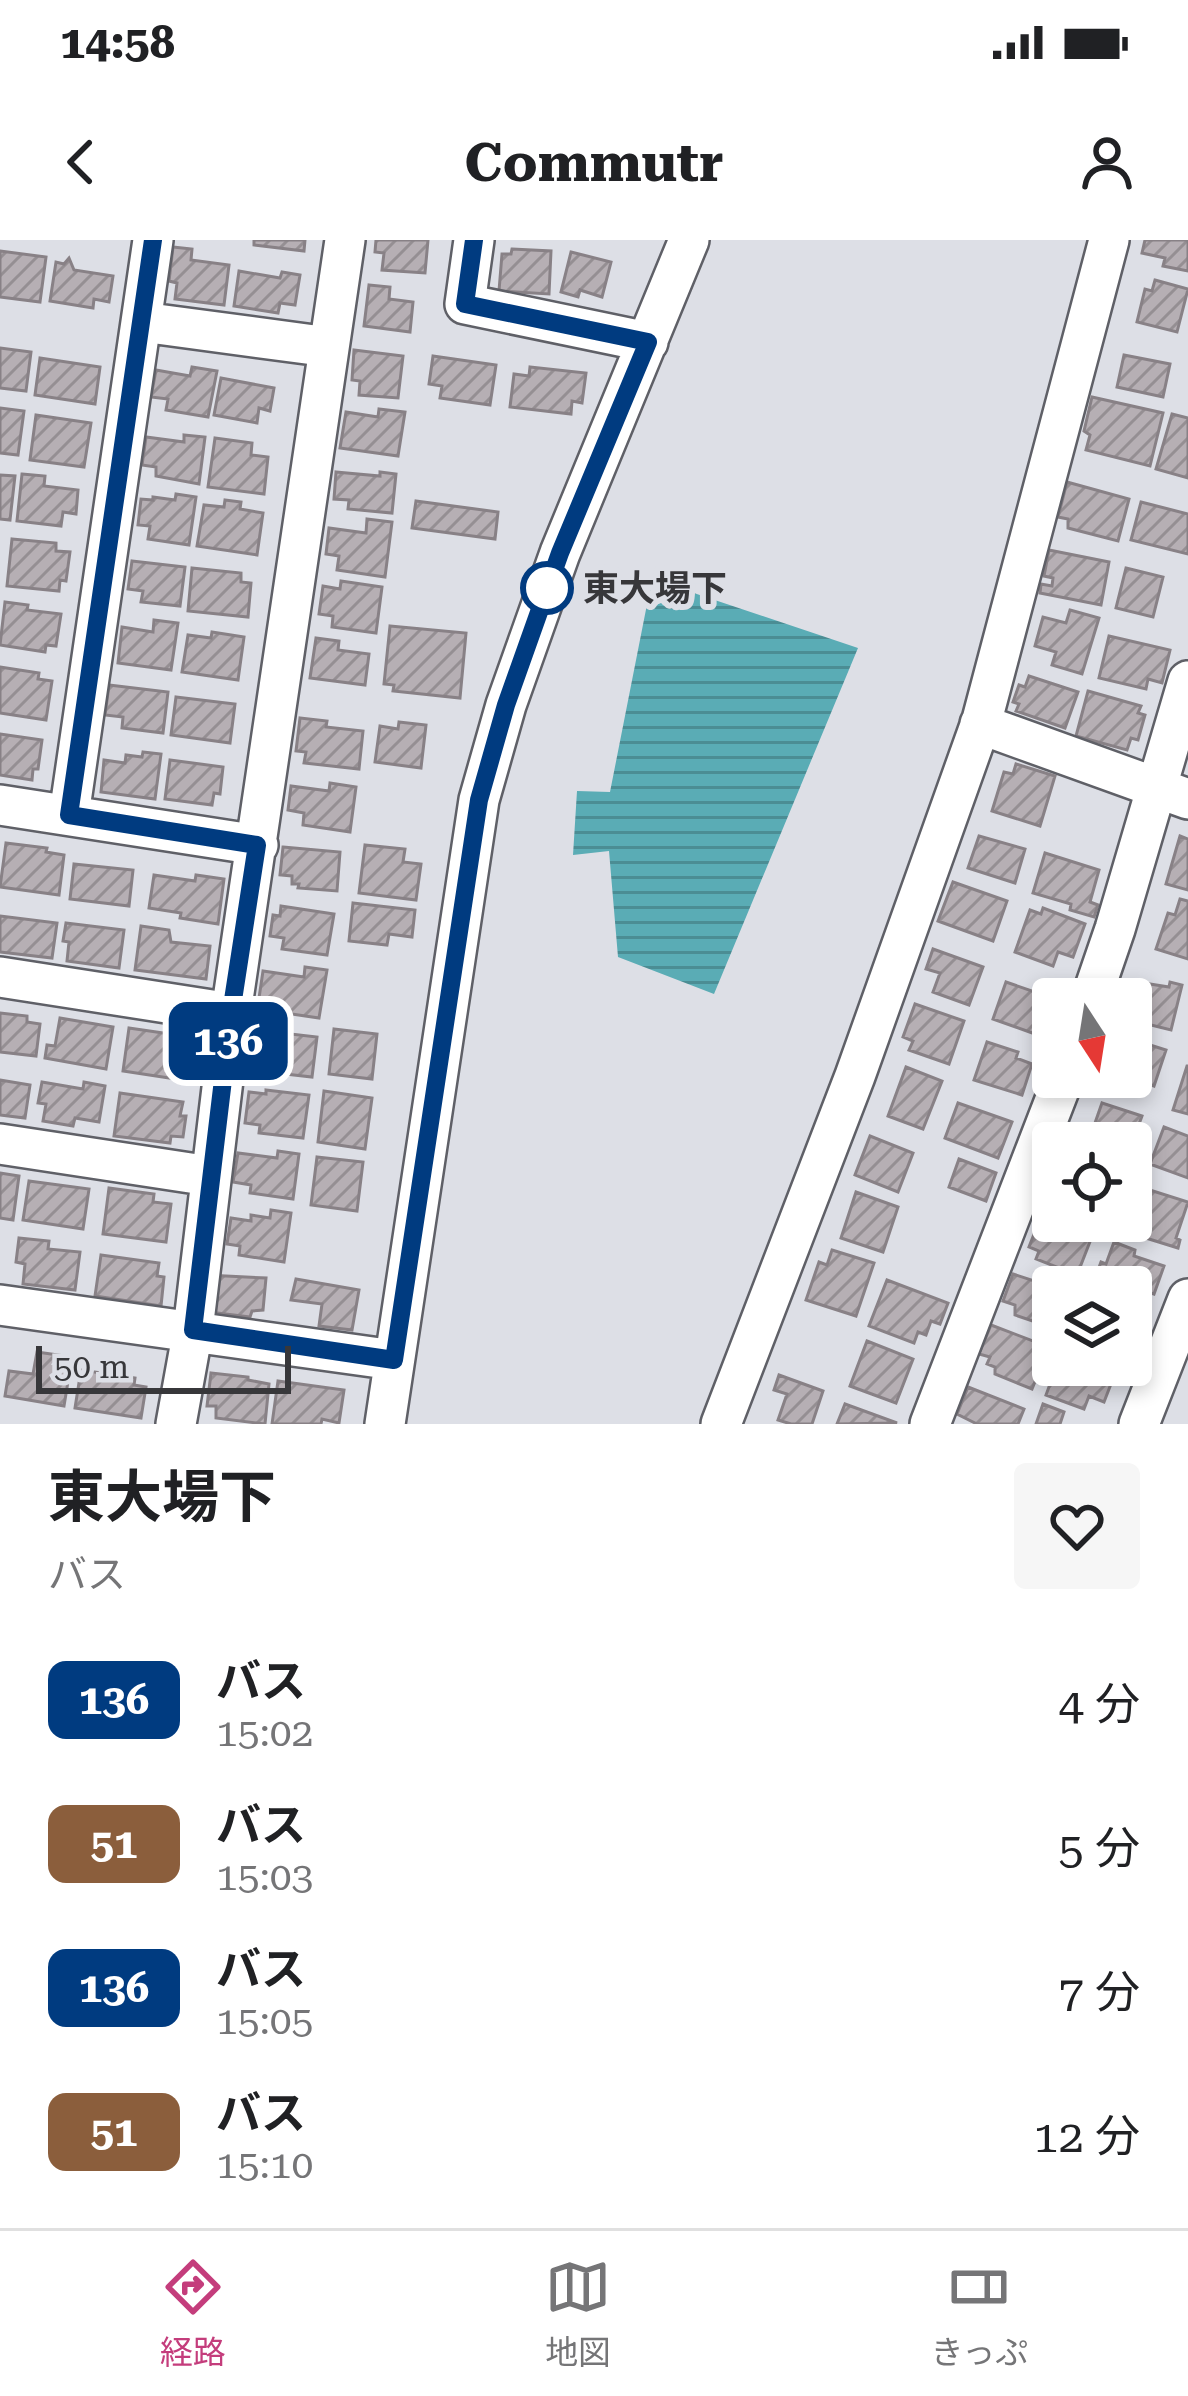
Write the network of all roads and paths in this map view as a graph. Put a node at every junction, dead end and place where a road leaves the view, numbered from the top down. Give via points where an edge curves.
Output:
1 (153, 240) edge
2 (345, 240) edge
3 (474, 240) edge
4 (689, 240) edge
5 (1109, 240) edge
6 (142, 322) junction
7 (648, 342) junction
8 (329, 346) junction
9 (1188, 681) edge
10 (980, 724) junction
11 (1172, 793) edge
12 (0, 805) edge
13 (69, 815) junction
14 (257, 845) junction
15 (0, 977) edge
16 (1098, 978) edge
17 (231, 1013) junction
18 (1056, 1098) edge
19 (0, 1144) edge
20 (210, 1176) junction
21 (1188, 1299) edge
22 (0, 1305) edge
23 (193, 1330) junction
24 (394, 1360) junction
25 (176, 1424) edge
26 (385, 1424) edge
27 (721, 1424) edge
28 (930, 1424) edge
29 (1139, 1424) edge

1 - 6 street
2 - 8 street
3 - 7 street via 465,304
4 - 7 street
5 - 10 street
6 - 8 street
6 - 13 street
7 - 24 street via 560,553 479,800
8 - 14 street
9 - 11 street
10 - 11 street
10 - 27 street
11 - 16 street
12 - 13 street
13 - 14 street
14 - 17 street
15 - 17 street
17 - 20 street
18 - 28 street
19 - 20 street
20 - 23 street
21 - 29 street
22 - 23 street
23 - 24 street
23 - 25 street
24 - 26 street

